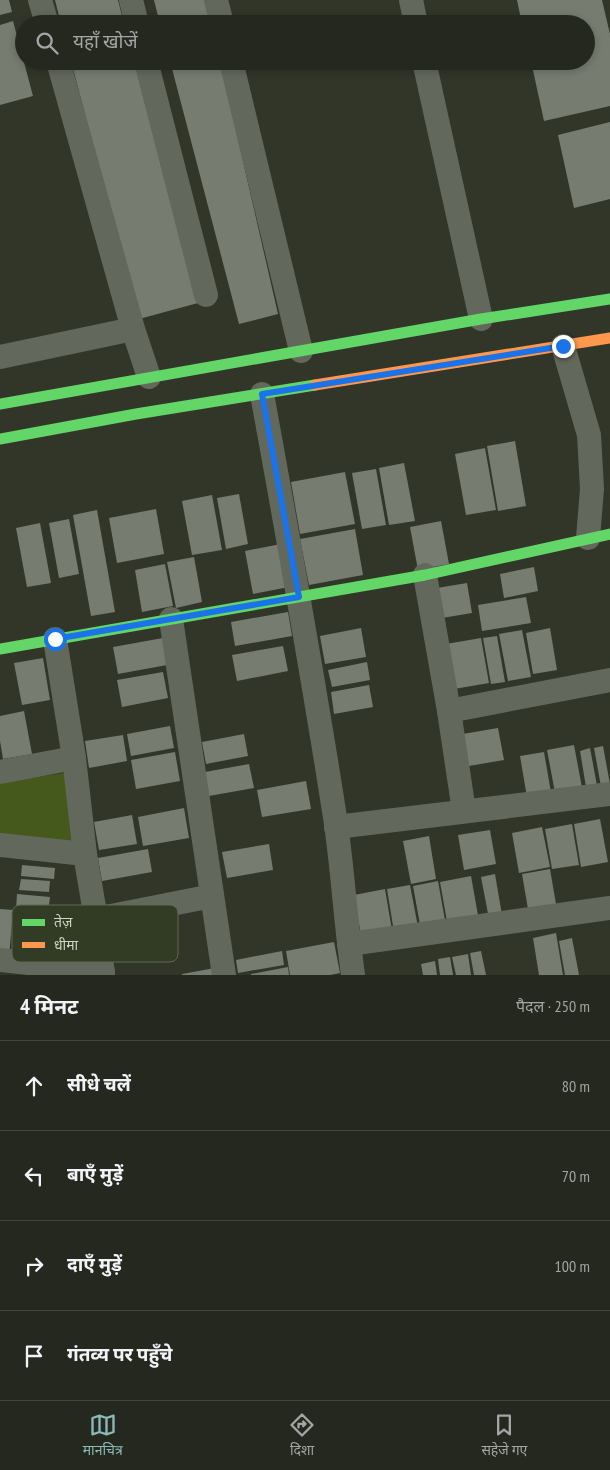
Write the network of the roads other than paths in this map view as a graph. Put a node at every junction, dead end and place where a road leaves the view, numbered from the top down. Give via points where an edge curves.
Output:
1 (40, 0) edge
2 (131, 0) edge
3 (216, 0) edge
4 (411, 0) edge
5 (44, 15) edge
6 (135, 15) edge
7 (220, 15) edge
8 (414, 15) edge
9 (61, 70) edge
10 (148, 70) edge
11 (233, 70) edge
12 (426, 70) edge
13 (206, 295) dead end
14 (610, 299) edge
15 (481, 320) junction
16 (133, 329) junction
17 (610, 338) edge
18 (563, 346) junction
19 (301, 351) junction
20 (0, 357) edge
21 (149, 377) junction
22 (262, 394) junction
23 (0, 404) edge
24 (0, 439) edge
25 (599, 536) edge
26 (425, 575) junction
27 (299, 597) junction
28 (171, 619) junction
29 (55, 639) junction
30 (0, 649) edge
31 (610, 680) edge
32 (449, 711) junction
33 (74, 758) junction
34 (0, 772) edge
35 (610, 794) edge
36 (464, 811) junction
37 (336, 827) junction
38 (0, 845) edge
39 (85, 854) junction
40 (212, 896) junction
41 (94, 905) edge
42 (167, 905) edge
43 (610, 908) edge
44 (349, 944) junction
45 (16, 962) edge
46 (103, 973) edge
47 (224, 975) edge
48 (353, 975) edge

1 - 5 street
2 - 6 street
3 - 7 street
4 - 8 street
9 - 16 street
10 - 13 street
11 - 19 street
12 - 15 street
14 - 15 main road
15 - 19 main road
16 - 20 street
16 - 21 street
17 - 18 main road
18 - 22 main road
18 - 25 street via 589,435
19 - 21 main road
21 - 23 main road
22 - 24 main road
22 - 27 street
25 - 26 main road
26 - 27 main road
26 - 32 street
27 - 28 main road
27 - 37 street
28 - 29 main road
28 - 40 street
29 - 30 main road
29 - 33 street
31 - 32 street
32 - 36 street
33 - 34 street
33 - 39 street
35 - 36 street
36 - 37 street
37 - 44 street
38 - 39 street
39 - 41 street
40 - 42 street
40 - 47 street
43 - 44 street
44 - 48 street
45 - 46 street

